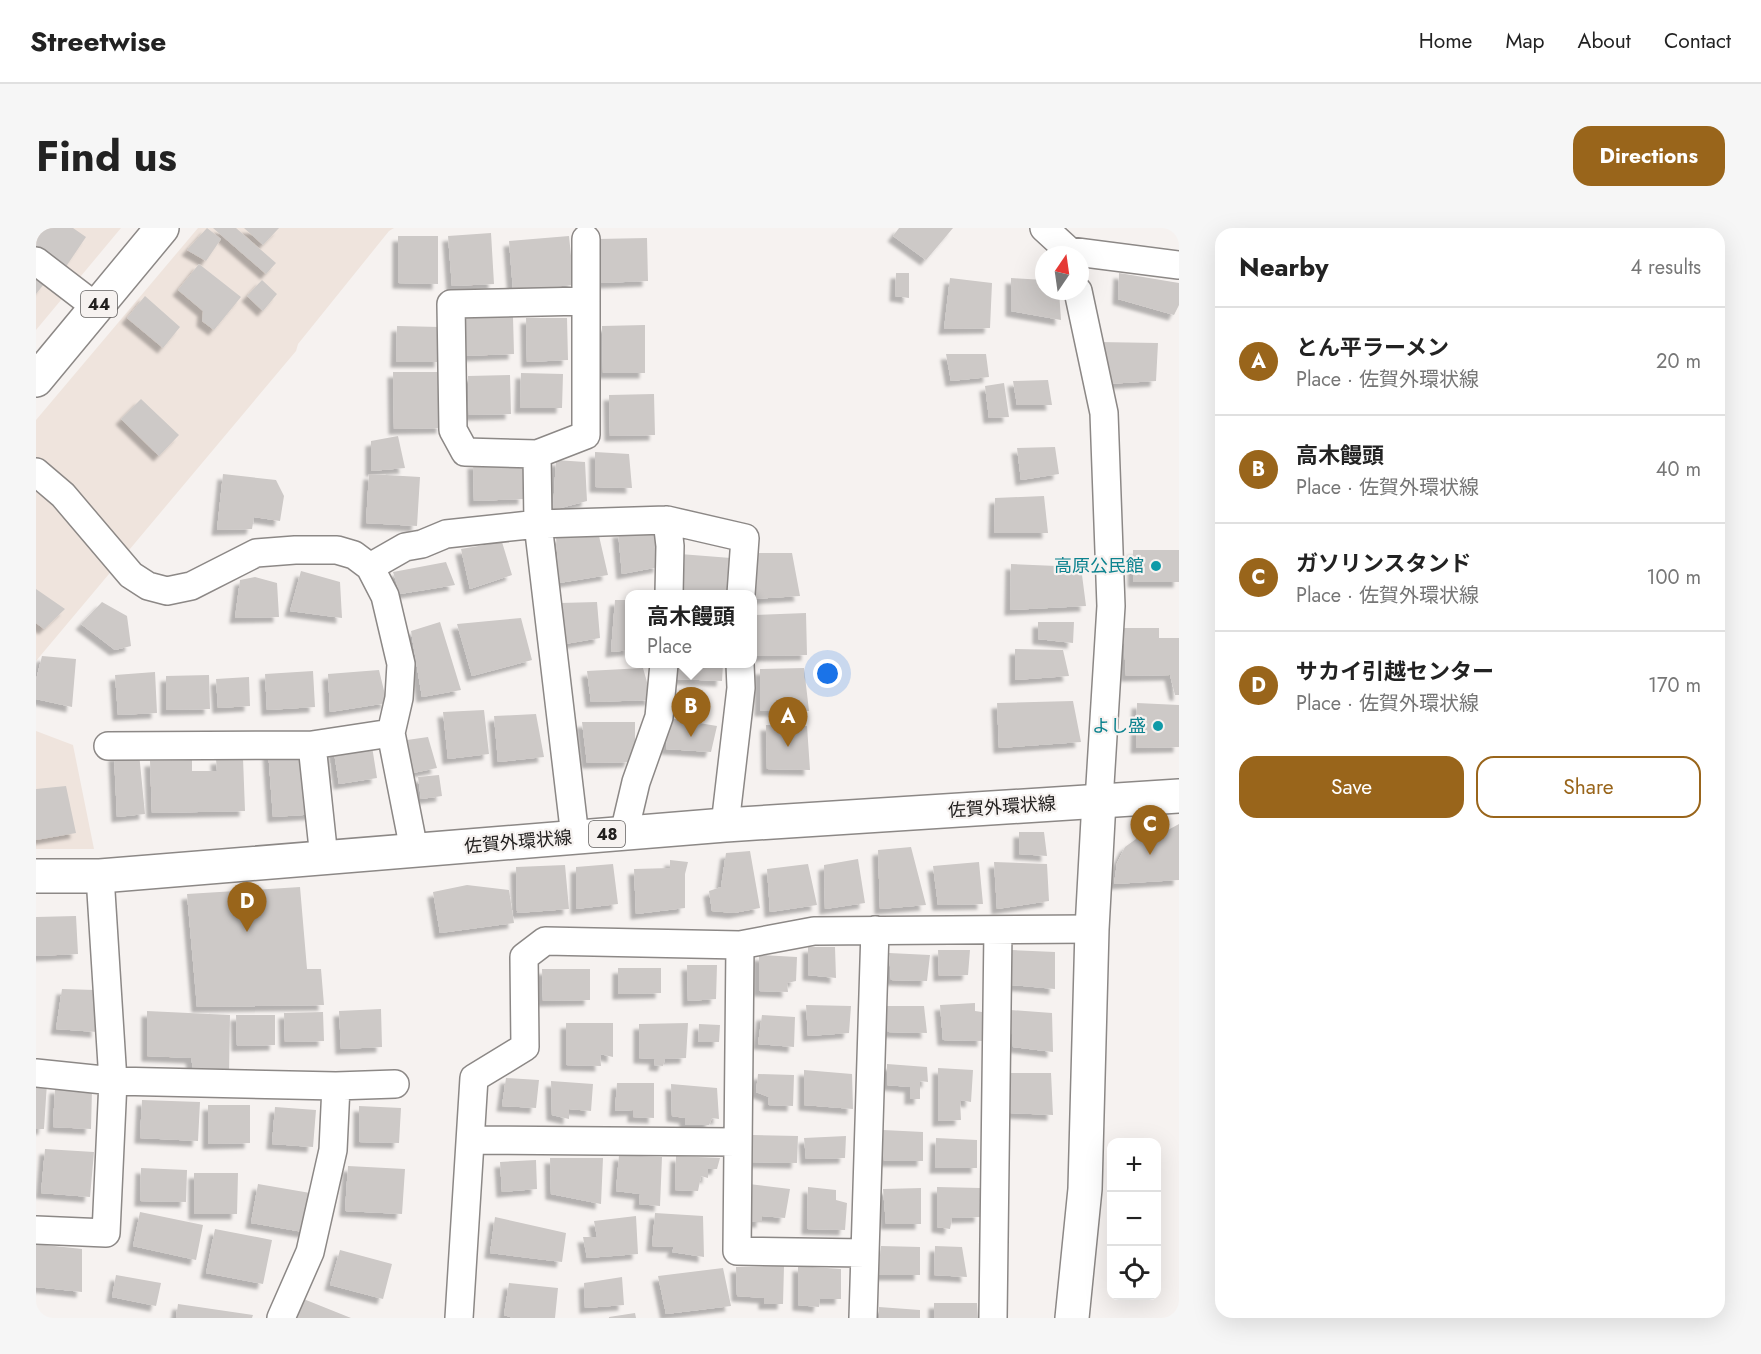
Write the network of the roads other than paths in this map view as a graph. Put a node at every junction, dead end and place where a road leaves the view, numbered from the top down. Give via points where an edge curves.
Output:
1 (162, 228) edge
2 (1044, 228) edge
3 (586, 239) dead end
4 (1063, 246) edge
5 (1089, 255) edge
6 (36, 261) edge
7 (1179, 265) edge
8 (1080, 300) edge
9 (586, 302) junction
10 (96, 307) junction
11 (36, 380) edge
12 (537, 454) junction
13 (36, 472) edge
14 (667, 520) junction
15 (538, 524) junction
16 (370, 567) junction
17 (669, 590) edge
18 (741, 590) edge
19 (664, 668) edge
20 (740, 668) edge
21 (391, 733) junction
22 (312, 745) junction
23 (108, 746) dead end
24 (1179, 796) edge
25 (1099, 801) junction
26 (725, 825) junction
27 (624, 833) junction
28 (575, 837) junction
29 (414, 850) junction
30 (324, 858) junction
31 (36, 876) edge
32 (100, 876) junction
33 (1092, 929) junction
34 (875, 930) junction
35 (998, 930) junction
36 (740, 945) junction
37 (36, 1073) edge
38 (113, 1082) junction
39 (395, 1084) dead end
40 (336, 1086) junction
41 (471, 1140) junction
42 (737, 1142) junction
43 (36, 1230) edge
44 (865, 1253) junction
45 (281, 1318) edge
46 (459, 1318) edge
47 (863, 1318) edge
48 (993, 1318) edge
49 (1072, 1318) edge

1 - 10 main road, 44
2 - 4 street
3 - 9 street
5 - 7 street
6 - 10 street
8 - 25 street via 1104,414 1111,606
9 - 12 street via 586,435
9 - 12 street via 451,304 453,430 465,452
10 - 11 main road, 44
12 - 15 street
13 - 16 street via 63,495 131,575 148,586 167,591 191,586 256,553 337,550 354,555
14 - 15 street
14 - 17 street
14 - 18 street via 745,538
15 - 16 street via 447,534 405,547
15 - 28 street
16 - 21 street via 385,596 401,664
19 - 27 street via 659,717 636,782
20 - 26 street
21 - 22 street
21 - 29 street
22 - 23 street
22 - 30 street
24 - 25 main road, 佐賀外環状線 / 48
25 - 26 main road, 佐賀外環状線 / 48
25 - 33 main road
26 - 27 main road, 佐賀外環状線 / 48
27 - 28 main road, 佐賀外環状線 / 48
28 - 29 main road, 佐賀外環状線 / 48
29 - 30 main road, 佐賀外環状線 / 48
30 - 32 main road, 佐賀外環状線 / 48
31 - 32 main road, 佐賀外環状線 / 48
32 - 38 street
33 - 35 street
33 - 49 main road via 1085,1189
34 - 35 street
34 - 36 street via 814,931
34 - 44 street
35 - 48 street
36 - 41 street via 545,941 524,957 525,1047 474,1078
36 - 42 street
37 - 38 street
38 - 40 street
38 - 43 street via 106,1233
39 - 40 street
40 - 45 street via 333,1150 310,1252
41 - 42 street
41 - 46 street
42 - 44 street via 737,1251
44 - 47 street

